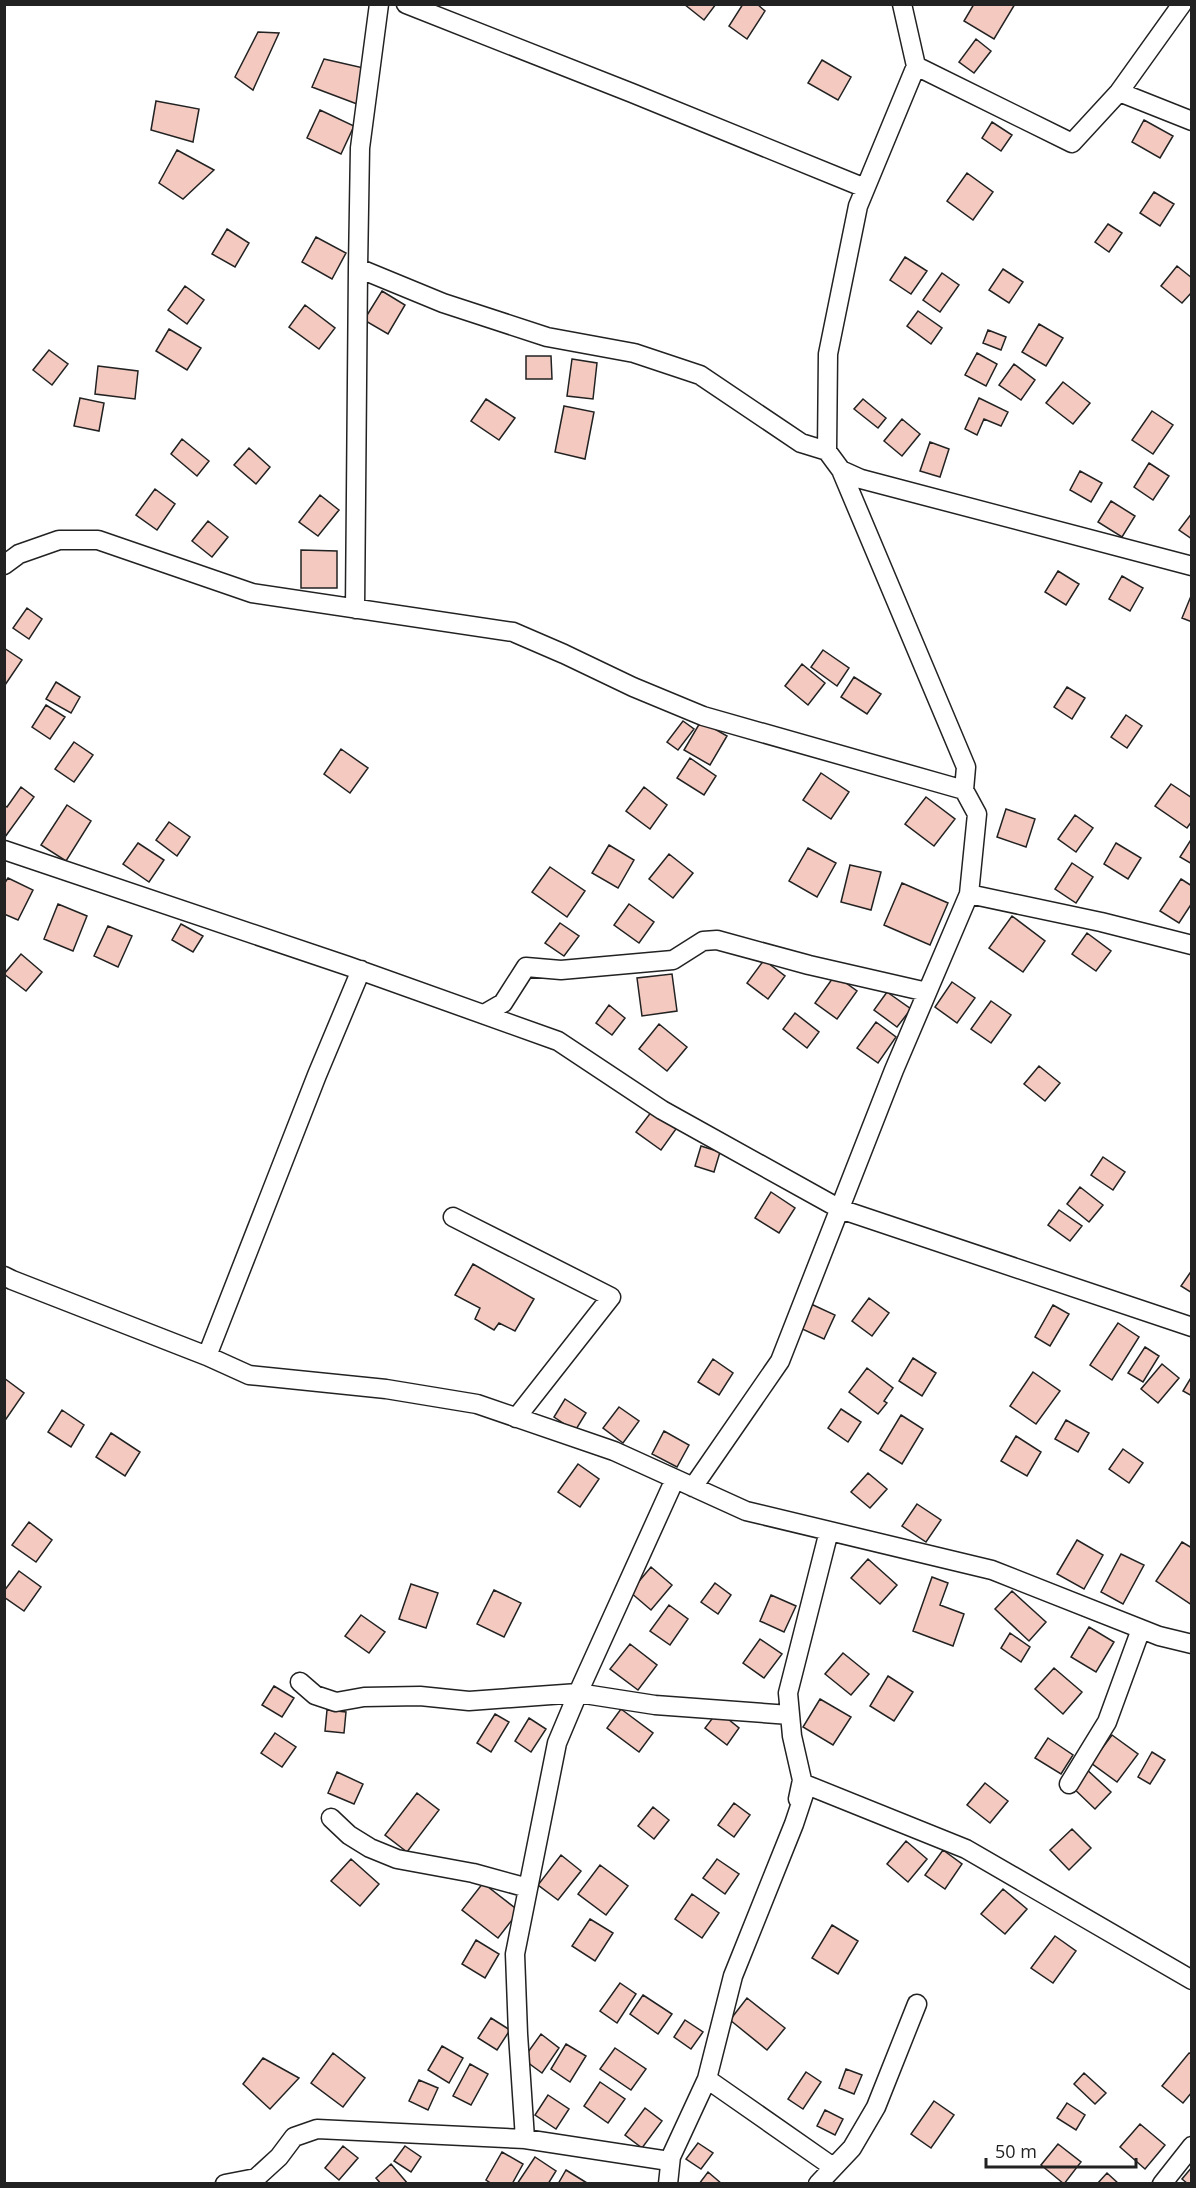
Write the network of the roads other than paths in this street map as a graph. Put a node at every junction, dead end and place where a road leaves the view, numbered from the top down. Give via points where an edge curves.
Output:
1 (379, 4) edge
2 (406, 4) edge
3 (902, 4) edge
4 (1182, 4) edge
5 (916, 66) junction
6 (1119, 92) junction
7 (1191, 121) edge
8 (865, 188) junction
9 (358, 268) junction
10 (827, 451) junction
11 (841, 470) junction
12 (4, 565) edge
13 (1191, 566) edge
14 (355, 609) junction
15 (964, 790) junction
16 (4, 850) edge
17 (969, 894) junction
18 (1191, 945) edge
19 (361, 970) junction
20 (927, 992) junction
21 (484, 1014) junction
22 (840, 1209) junction
23 (453, 1217) dead end
24 (4, 1275) edge
25 (1191, 1327) edge
26 (207, 1356) junction
27 (516, 1418) junction
28 (675, 1479) junction
29 (693, 1487) junction
30 (829, 1531) junction
31 (1141, 1629) junction
32 (1191, 1644) edge
33 (300, 1682) dead end
34 (578, 1693) junction
35 (790, 1715) junction
36 (1069, 1784) dead end
37 (331, 1818) dead end
38 (794, 1824) junction
39 (528, 1888) junction
40 (1191, 1980) edge
41 (917, 2004) dead end
42 (707, 2079) junction
43 (525, 2139) junction
44 (1191, 2146) edge
45 (671, 2156) junction
46 (833, 2167) junction
47 (225, 2184) edge
48 (668, 2184) edge
49 (818, 2184) edge
50 (1162, 2184) edge

1 - 9 street via 360,148
2 - 8 street
3 - 5 street
4 - 6 street
5 - 6 street via 1072,142
5 - 8 street
6 - 7 street
8 - 10 street via 828,354
9 - 10 street via 443,303 547,337 634,353 700,375 801,443
9 - 14 street
10 - 11 street
11 - 13 street via 861,479
11 - 15 street via 966,767
12 - 14 street via 19,554 59,540 98,540 252,593
14 - 15 street via 513,632 703,716
15 - 17 street via 977,814
16 - 19 street
17 - 18 street
17 - 20 street
19 - 21 street
19 - 26 street
20 - 21 street via 717,940 703,941 673,960 561,970 526,967 503,1003
20 - 22 street
21 - 22 street via 558,1041 662,1110
22 - 25 street
22 - 29 street via 780,1361
23 - 27 street via 611,1297
24 - 26 street
26 - 27 street via 249,1375 386,1389 477,1404
27 - 28 street via 614,1451
28 - 29 street
28 - 34 street
29 - 30 street via 746,1511
30 - 31 street via 992,1570
30 - 35 street via 788,1693
31 - 32 street
31 - 36 street via 1107,1722
33 - 34 street via 315,1695 336,1702 420,1696 470,1701
34 - 35 street via 655,1705
34 - 39 street via 557,1743
35 - 38 street via 801,1780
37 - 39 street via 350,1835 397,1859
38 - 40 street via 807,1785 966,1849
38 - 42 street via 733,1976
39 - 43 street via 515,1954
41 - 46 street via 876,2107 852,2148
42 - 45 street
42 - 46 street
43 - 45 street via 669,2161
43 - 47 street via 317,2129 294,2137 256,2178
44 - 50 street
45 - 48 street
46 - 49 street

